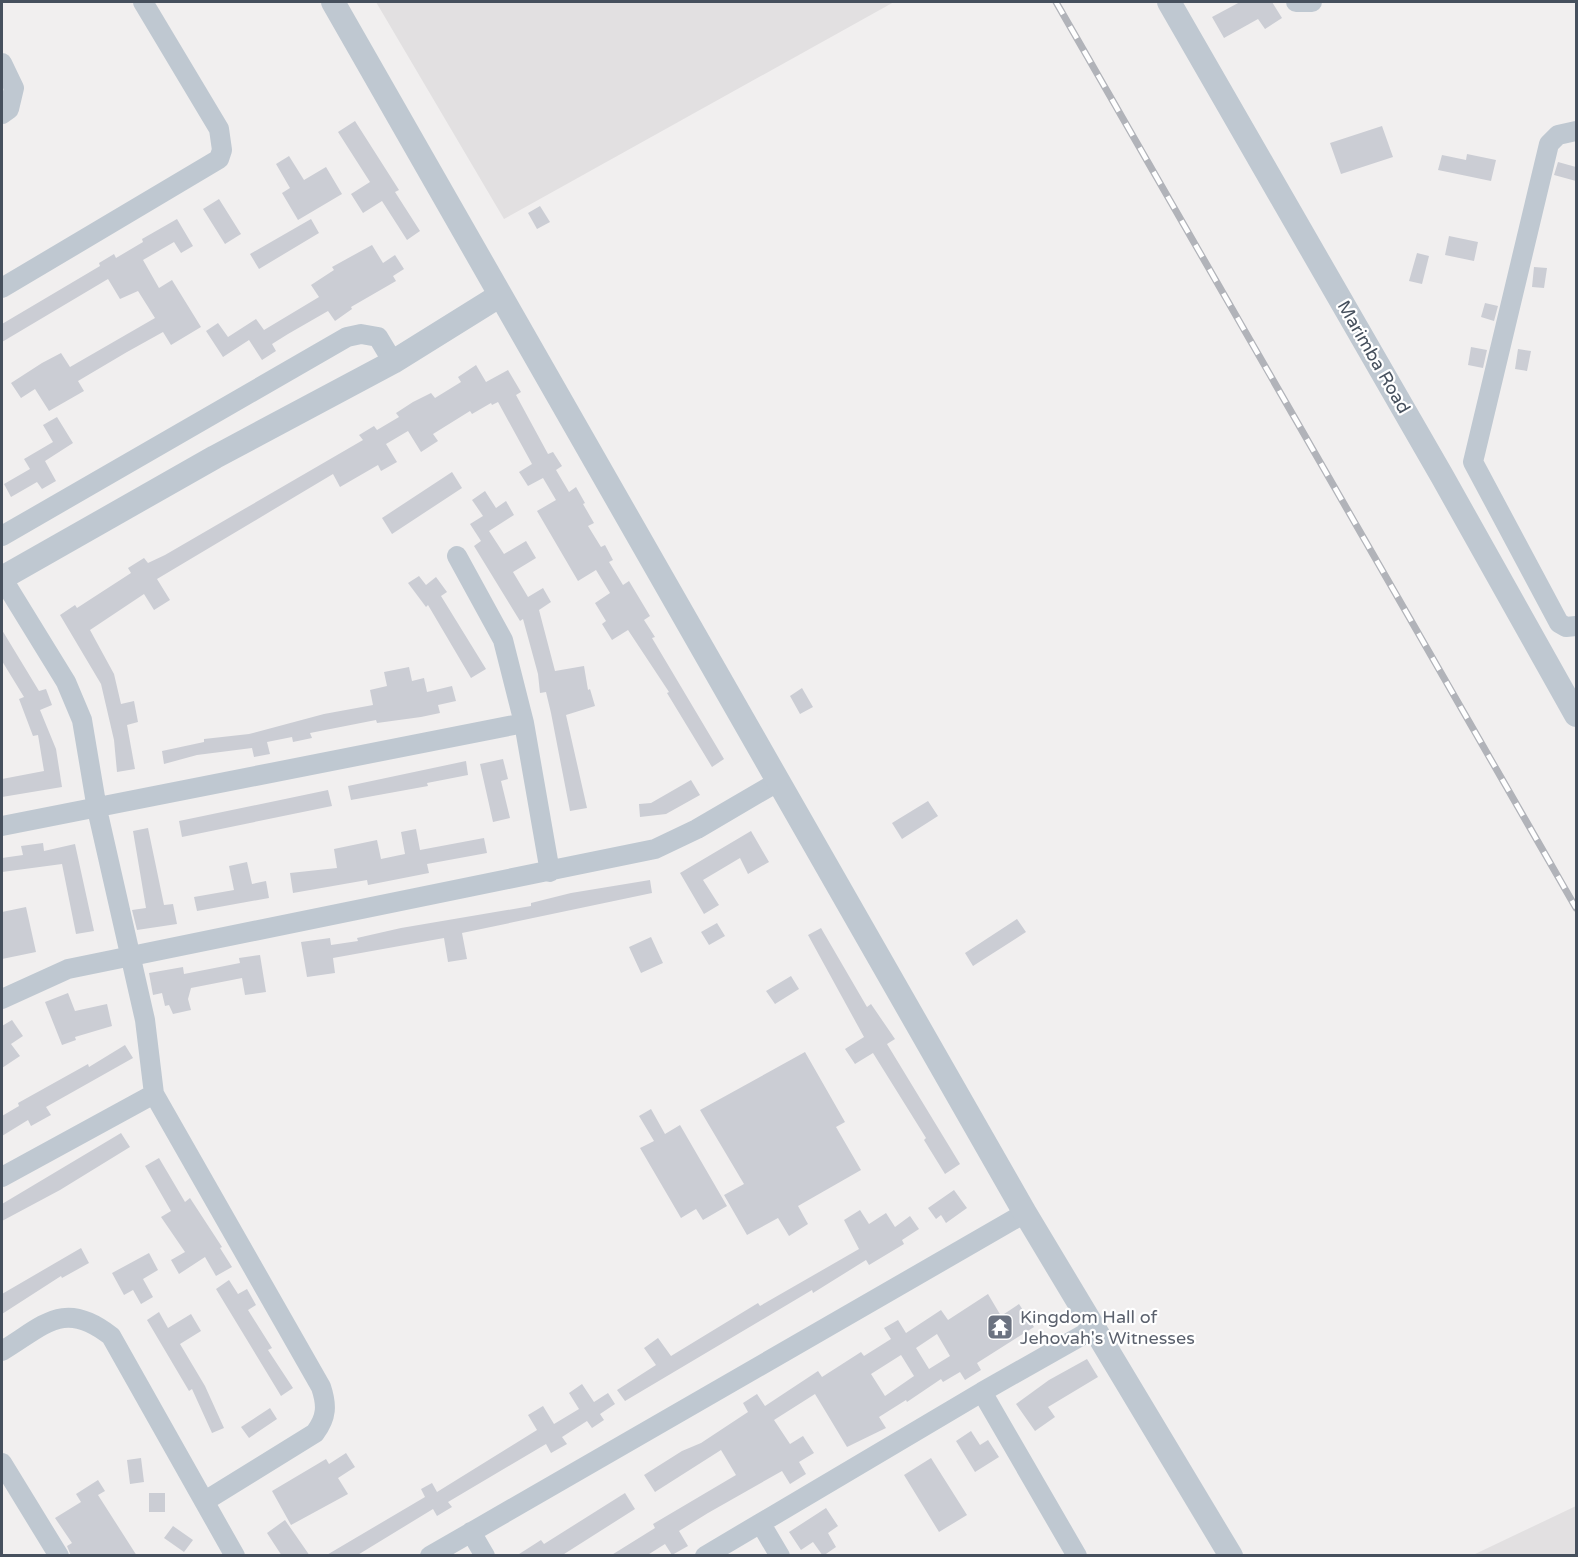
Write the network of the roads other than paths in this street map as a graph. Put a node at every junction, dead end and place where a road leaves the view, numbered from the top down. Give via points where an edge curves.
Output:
1 (143, 2) edge
2 (333, 2) edge
3 (1169, 2) edge
4 (1296, 2) edge
5 (1312, 2) edge
6 (2, 63) edge
7 (2, 114) edge
8 (1576, 132) edge
9 (2, 288) edge
10 (500, 296) junction
11 (393, 362) junction
12 (2, 536) edge
13 (457, 556) dead end
14 (2, 578) edge
15 (1576, 626) edge
16 (1576, 715) edge
17 (524, 723) junction
18 (779, 781) junction
19 (97, 809) junction
20 (2, 826) edge
21 (550, 872) junction
22 (132, 954) junction
23 (2, 999) edge
24 (154, 1094) junction
25 (2, 1178) edge
26 (1025, 1213) junction
27 (1095, 1328) junction
28 (2, 1351) edge
29 (982, 1392) junction
30 (2, 1464) edge
31 (205, 1501) junction
32 (761, 1524) junction
33 (471, 1532) junction
34 (59, 1556) edge
35 (236, 1556) edge
36 (430, 1556) edge
37 (485, 1556) edge
38 (705, 1556) edge
39 (780, 1556) edge
40 (1077, 1556) edge
41 (1231, 1556) edge

1 - 9 street via 219,129 219,159
2 - 10 street
3 - 16 street, Marimba Road
4 - 5 street
6 - 7 street via 14,88 9,110
8 - 15 street via 1558,135 1549,144 1473,462 1559,623
10 - 11 street
10 - 18 street
11 - 12 street via 378,337 347,337
11 - 14 street
13 - 17 street via 503,640
14 - 19 street via 75,702 82,720
17 - 19 street
17 - 21 street
18 - 21 street via 655,849
18 - 26 street
19 - 20 street
19 - 22 street
21 - 22 street
22 - 23 street via 49,975
22 - 24 street
24 - 25 street
24 - 31 street via 326,1402 324,1420 315,1433
26 - 27 street
26 - 33 street
27 - 29 street
27 - 41 street
28 - 31 street via 58,1317 78,1317 95,1324 111,1336
29 - 32 street
29 - 40 street
30 - 34 street
31 - 35 street
32 - 38 street
32 - 39 street
33 - 36 street
33 - 37 street

